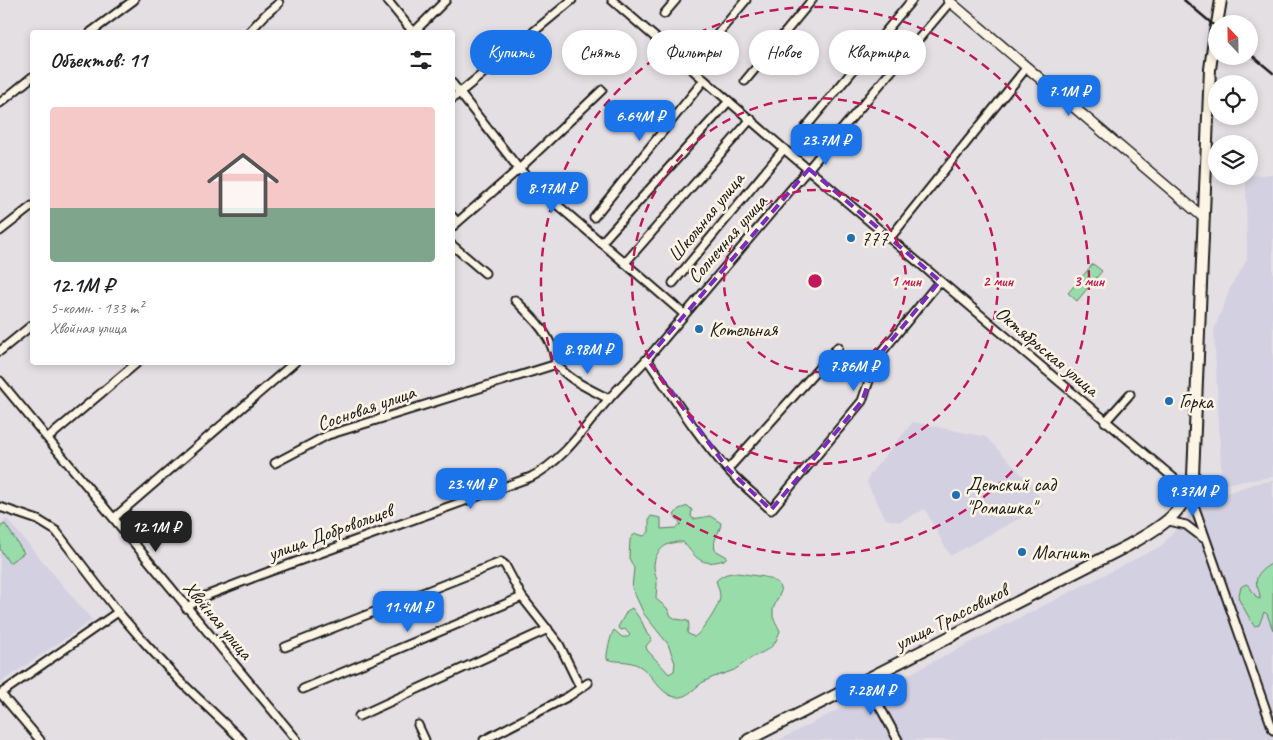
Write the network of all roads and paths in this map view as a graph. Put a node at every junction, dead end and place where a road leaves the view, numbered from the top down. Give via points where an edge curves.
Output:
1 (134, 0) edge
2 (387, 0) edge
3 (446, 0) edge
4 (572, 0) edge
5 (612, 0) edge
6 (676, 0) edge
7 (746, 0) edge
8 (812, 0) edge
9 (912, 0) edge
10 (1221, 0) edge
11 (949, 1) edge
12 (279, 3) dead end
13 (664, 14) dead end
14 (1218, 15) edge
15 (94, 30) edge
16 (251, 30) edge
17 (412, 30) edge
18 (416, 30) edge
19 (721, 30) edge
20 (1211, 65) edge
21 (1027, 67) junction
22 (30, 79) edge
23 (704, 80) junction
24 (745, 81) dead end
25 (455, 86) edge
26 (602, 90) dead end
27 (460, 92) junction
28 (455, 96) edge
29 (729, 101) junction
30 (0, 103) edge
31 (751, 119) junction
32 (805, 128) dead end
33 (784, 149) junction
34 (519, 169) junction
35 (809, 169) junction
36 (30, 208) edge
37 (594, 217) dead end
38 (1204, 218) junction
39 (455, 221) edge
40 (0, 231) edge
41 (890, 238) junction
42 (601, 243) junction
43 (455, 248) edge
44 (625, 264) junction
45 (485, 273) dead end
46 (940, 281) junction
47 (673, 283) dead end
48 (515, 300) dead end
49 (684, 314) junction
50 (30, 327) edge
51 (838, 347) dead end
52 (0, 351) edge
53 (647, 359) junction
54 (557, 364) junction
55 (134, 365) edge
56 (292, 365) edge
57 (0, 380) edge
58 (1130, 394) dead end
59 (609, 399) junction
60 (1105, 422) junction
61 (48, 438) junction
62 (275, 463) dead end
63 (728, 469) junction
64 (1188, 492) junction
65 (0, 507) edge
66 (114, 518) junction
67 (1169, 521) junction
68 (1205, 540) junction
69 (522, 597) junction
70 (186, 608) junction
71 (118, 612) junction
72 (548, 629) junction
73 (285, 647) dead end
74 (865, 680) junction
75 (588, 683) dead end
76 (580, 687) junction
77 (303, 689) dead end
78 (1, 694) edge
79 (360, 716) dead end
80 (418, 725) dead end
81 (1273, 730) edge
82 (40, 740) edge
83 (242, 740) edge
84 (297, 740) edge
85 (425, 740) edge
86 (484, 740) edge
87 (748, 740) edge
88 (898, 740) edge

1 - 15 street
2 - 17 street
3 - 18 street
4 - 27 street
5 - 23 street, Октябрьская улица
6 - 13 street
7 - 19 street
8 - 24 street
9 - 32 street
10 - 14 main road
11 - 21 street
11 - 35 street, Солнечная улица
12 - 16 street
20 - 38 main road
21 - 38 street
21 - 41 street
22 - 30 street
23 - 29 street, Октябрьская улица
23 - 37 street
25 - 27 street
26 - 34 street
27 - 28 street
27 - 34 street
29 - 31 street, Октябрьская улица
29 - 42 street
31 - 33 street, Октябрьская улица
31 - 44 street
33 - 35 street, Октябрьская улица
33 - 47 street, Школьная улица
34 - 39 street
34 - 42 street
35 - 41 street, Октябрьская улица
35 - 49 street, Солнечная улица
36 - 40 street
38 - 64 main road via 1194,464
41 - 46 street, Октябрьская улица
42 - 44 street
43 - 45 street
44 - 49 street
46 - 60 street, Октябрьская улица
46 - 63 street via 877,358 862,401 771,510
48 - 54 street via 546,335
49 - 53 street, улица Добровольцев
50 - 52 street
51 - 63 street
53 - 59 street, улица Добровольцев
53 - 63 street
54 - 59 street via 579,382
54 - 62 street, Сосновая улица via 328,435
55 - 61 street
56 - 66 street
57 - 61 street, Хвойная улица
58 - 60 street
59 - 70 street, улица Добровольцев via 554,462 537,474 213,593
60 - 64 street, Октябрьская улица
61 - 66 street, Хвойная улица
64 - 67 main road
64 - 68 street
65 - 71 street via 38,520 56,531
66 - 70 street, Хвойная улица
67 - 68 street via 1186,526
67 - 74 main road, улица Трассовиков via 1129,545
68 - 81 street
69 - 72 street
69 - 73 street via 501,562
69 - 77 street
70 - 84 street, Хвойная улица
71 - 78 street
71 - 83 street via 170,670
72 - 76 street
72 - 79 street
74 - 87 main road, улица Трассовиков
74 - 88 street
75 - 76 street
76 - 86 street via 569,696
78 - 82 street
80 - 85 street

